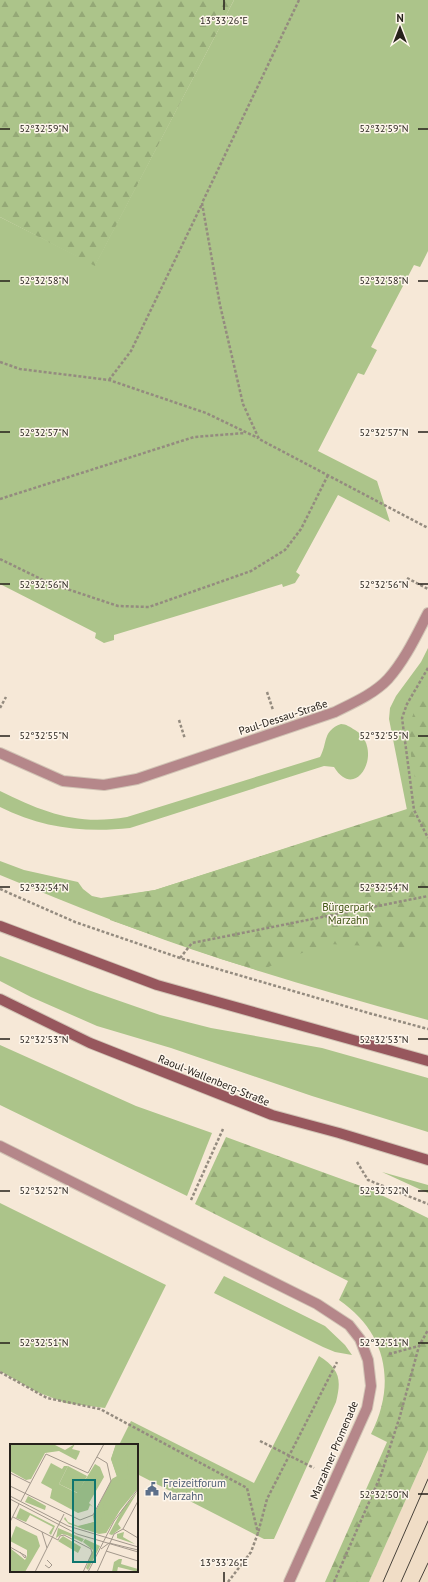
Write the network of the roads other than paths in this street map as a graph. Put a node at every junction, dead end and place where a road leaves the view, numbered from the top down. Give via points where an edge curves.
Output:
1 (428, 613) edge
2 (0, 753) edge
3 (0, 926) edge
4 (0, 999) edge
5 (428, 1060) edge
6 (0, 1146) edge
7 (428, 1160) edge
8 (290, 1582) edge

1 - 2 street, Paul-Dessau-Straße via 404,658 387,680 362,698 335,712 137,779 104,785 63,781
3 - 5 main road via 158,985
4 - 7 main road, Raoul-Wallenberg-Straße via 90,1043 272,1115
6 - 8 street, Marzahner Promenade via 317,1304 349,1325 360,1339 368,1360 370,1386 367,1408

